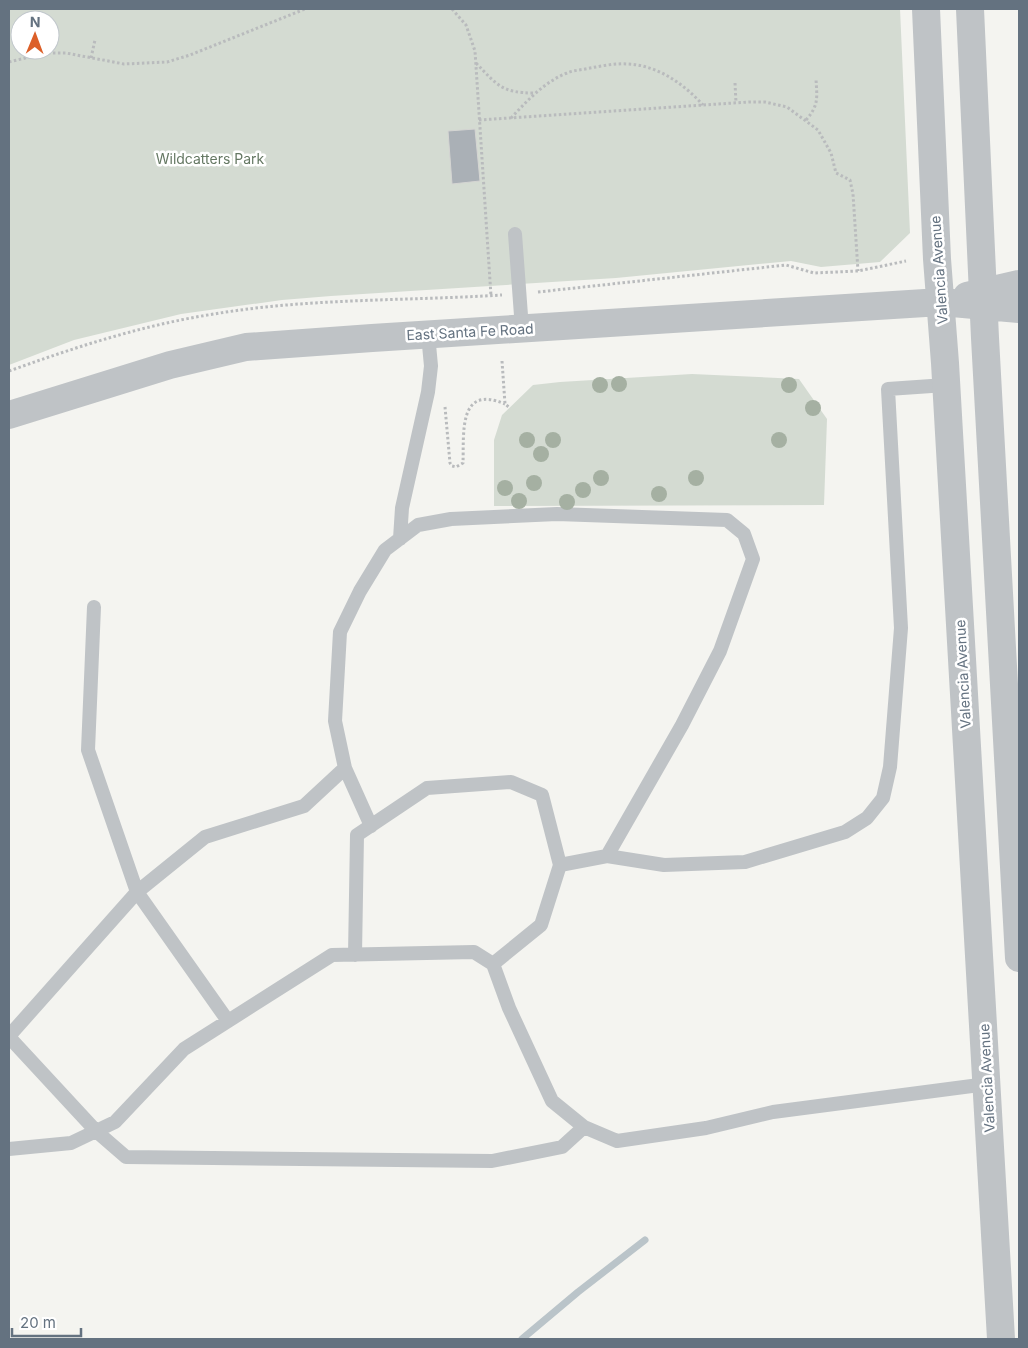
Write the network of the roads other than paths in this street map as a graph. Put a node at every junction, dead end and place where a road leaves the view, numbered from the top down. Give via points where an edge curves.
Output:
1 (926, 9) edge
2 (970, 9) edge
3 (515, 234) dead end
4 (1019, 284) edge
5 (984, 299) junction
6 (941, 302) junction
7 (1019, 309) edge
8 (522, 329) junction
9 (428, 334) junction
10 (946, 385) junction
11 (9, 415) edge
12 (400, 538) junction
13 (94, 607) dead end
14 (345, 768) junction
15 (371, 826) junction
16 (607, 856) junction
17 (560, 864) junction
18 (137, 892) junction
19 (355, 955) junction
20 (1019, 958) edge
21 (493, 964) junction
22 (228, 1021) junction
23 (9, 1036) edge
24 (987, 1084) junction
25 (584, 1127) junction
26 (96, 1131) junction
27 (9, 1149) edge
28 (1001, 1339) edge

1 - 6 street, Valencia Avenue
2 - 5 street
3 - 8 lane
4 - 5 street, East Santa Fe Road
5 - 6 street, East Santa Fe Road
5 - 7 street
5 - 20 street
6 - 8 street, East Santa Fe Road
6 - 10 street, Valencia Avenue
8 - 9 street, East Santa Fe Road
9 - 11 street, East Santa Fe Road via 246,347 170,364
9 - 12 lane via 431,366 428,392 402,508
10 - 16 lane via 888,389 901,628 890,767 883,798 867,818 845,832 744,862 664,865
10 - 24 street, Valencia Avenue
12 - 14 lane via 385,550 340,632 335,721
12 - 16 lane via 418,525 451,519 557,514 727,520 744,534 753,558 720,651
13 - 18 lane via 88,750
14 - 15 lane
14 - 18 lane via 304,806 205,837
15 - 17 lane via 426,788 511,782 542,796
15 - 19 lane via 357,835
16 - 17 lane
17 - 21 lane via 541,925
18 - 22 lane
18 - 23 lane
19 - 21 lane via 474,952
19 - 22 lane via 332,955
21 - 25 lane via 509,1008 552,1101
22 - 26 lane via 184,1049 114,1122
23 - 26 lane
24 - 25 lane via 773,1112 706,1128 617,1142
24 - 28 street, Valencia Avenue
25 - 26 lane via 562,1147 492,1161 126,1157
26 - 27 lane via 71,1143

